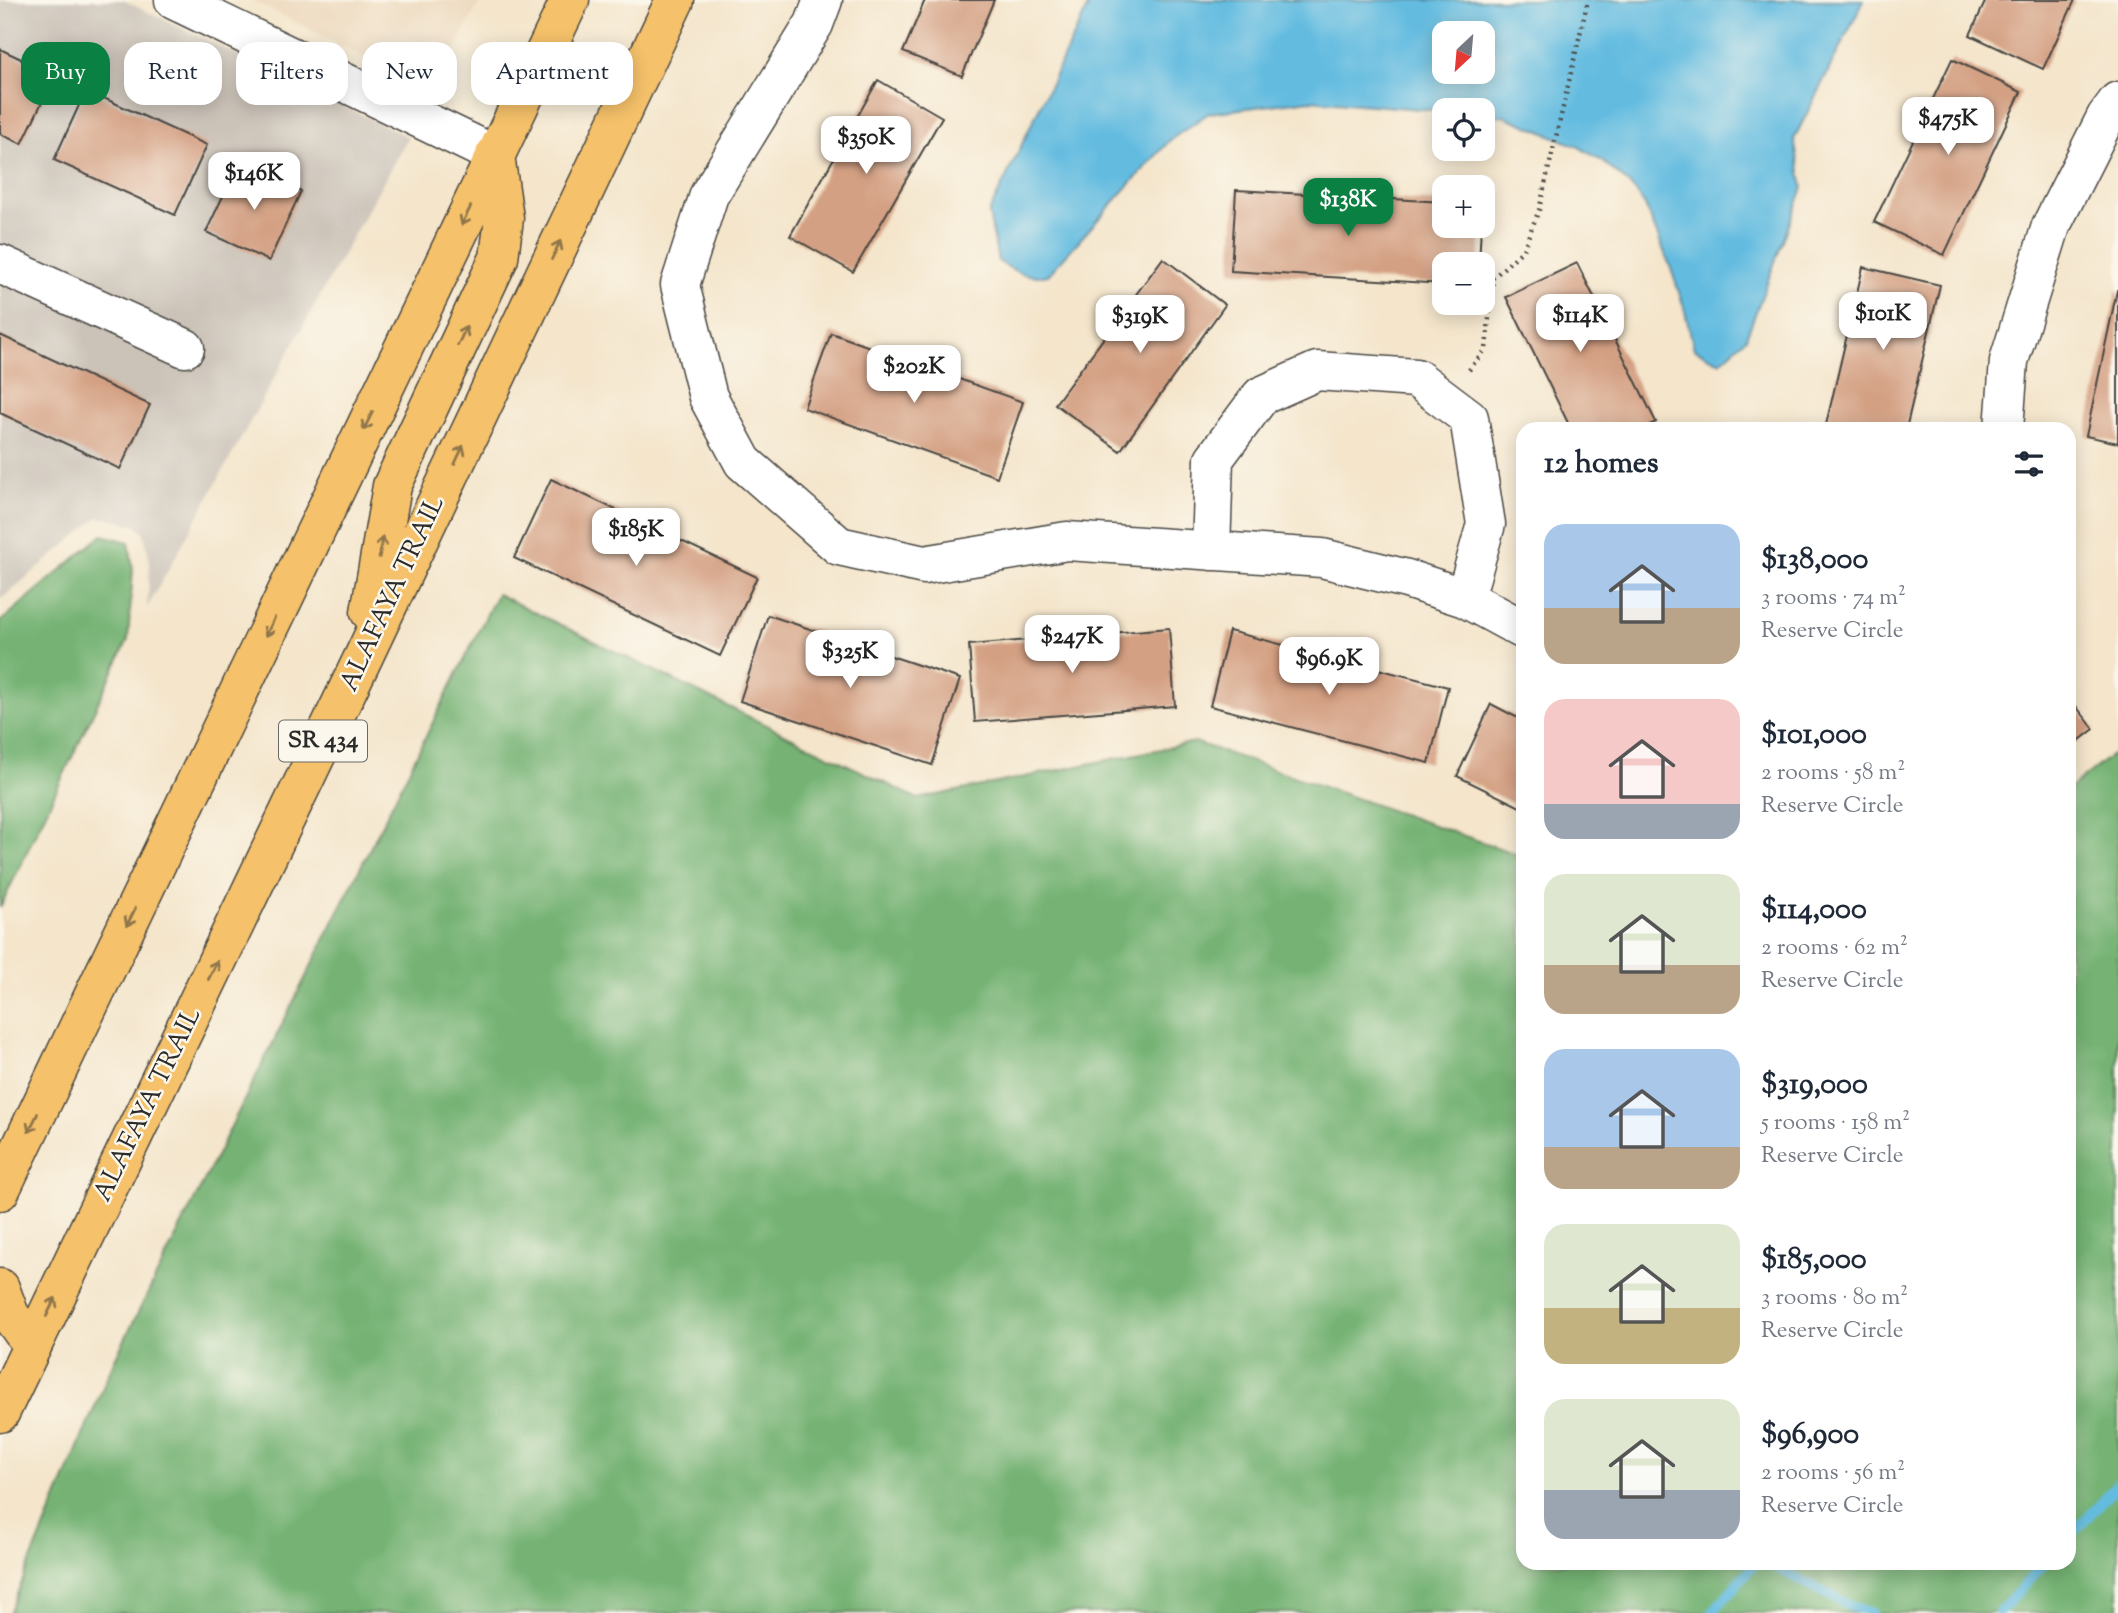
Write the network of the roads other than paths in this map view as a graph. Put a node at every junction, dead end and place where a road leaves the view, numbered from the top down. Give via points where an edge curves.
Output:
1 (174, 0) edge
2 (570, 0) edge
3 (675, 0) edge
4 (823, 0) edge
5 (2118, 101) edge
6 (495, 155) junction
7 (0, 264) edge
8 (185, 348) dead end
9 (2005, 422) edge
10 (1211, 551) junction
11 (1465, 598) junction
12 (1516, 626) edge
13 (361, 662) junction
14 (0, 1191) edge
15 (0, 1288) edge
16 (32, 1345) junction
17 (0, 1413) edge

1 - 6 street
2 - 6 main road
13 -> 3 main road, ALAFAYA TRAIL / SR 434
4 - 10 street via 814,24 709,195 680,285 708,397 743,462 839,546 924,565 1067,541
5 - 9 street via 2051,226 2009,360
13 -> 6 main road via 392,486 499,258 504,218
6 -> 14 main road
7 - 8 street
10 - 11 street via 1322,558
10 - 11 street via 1214,459 1261,396 1317,371 1416,379 1469,418 1486,524
11 - 12 street
16 -> 13 main road, ALAFAYA TRAIL / SR 434
15 - 16 main road via 10,1315
16 - 17 main road, ALAFAYA TRAIL / SR 434

